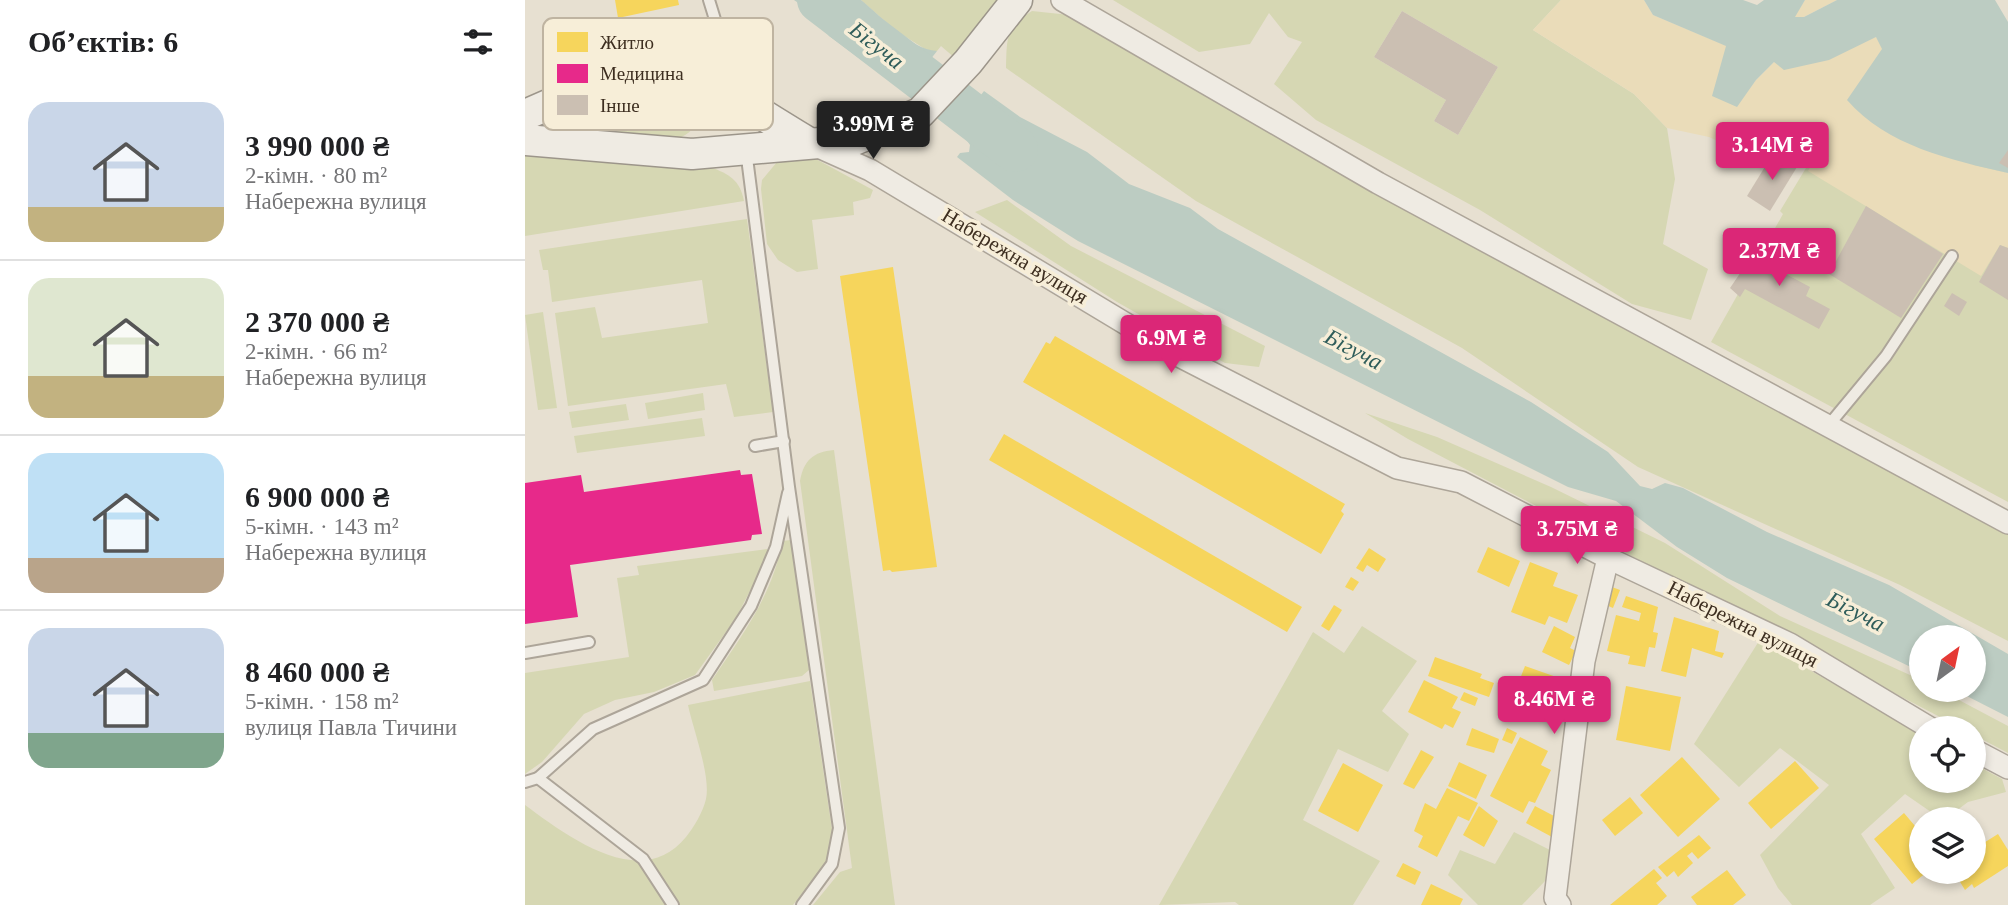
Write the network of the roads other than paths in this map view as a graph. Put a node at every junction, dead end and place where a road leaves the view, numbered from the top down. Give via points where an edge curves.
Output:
1 (709, 0) edge
2 (1017, 0) edge
3 (1062, 0) edge
4 (715, 18) edge
5 (543, 107) edge
6 (525, 115) edge
7 (773, 121) edge
8 (525, 140) edge
9 (809, 143) junction
10 (751, 150) junction
11 (1952, 256) dead end
12 (1828, 426) junction
13 (784, 441) junction
14 (755, 446) dead end
15 (789, 487) junction
16 (2008, 523) edge
17 (1608, 558) junction
18 (589, 642) dead end
19 (525, 653) edge
20 (1910, 716) edge
21 (1986, 756) edge
22 (2008, 768) edge
23 (538, 778) junction
24 (525, 782) edge
25 (1554, 903) edge
26 (673, 905) edge
27 (802, 905) edge

1 - 4 lane
2 - 9 street via 920,113 854,141
3 - 12 street via 1378,183
5 - 6 street
7 - 9 street
8 - 10 street via 692,154
9 - 10 street
9 - 17 street, Набережна вулиця via 870,170 1181,357 1397,468 1461,482
10 - 13 lane
11 - 12 lane via 1886,356
12 - 16 street
13 - 14 lane
13 - 15 lane
15 - 23 lane via 776,547 751,606 703,680 593,729
15 - 27 lane via 839,828 832,864
17 - 20 street, Набережна вулиця via 1790,644
17 - 25 street via 1584,662
18 - 19 lane
21 - 22 street
23 - 24 lane
23 - 26 lane via 643,859

